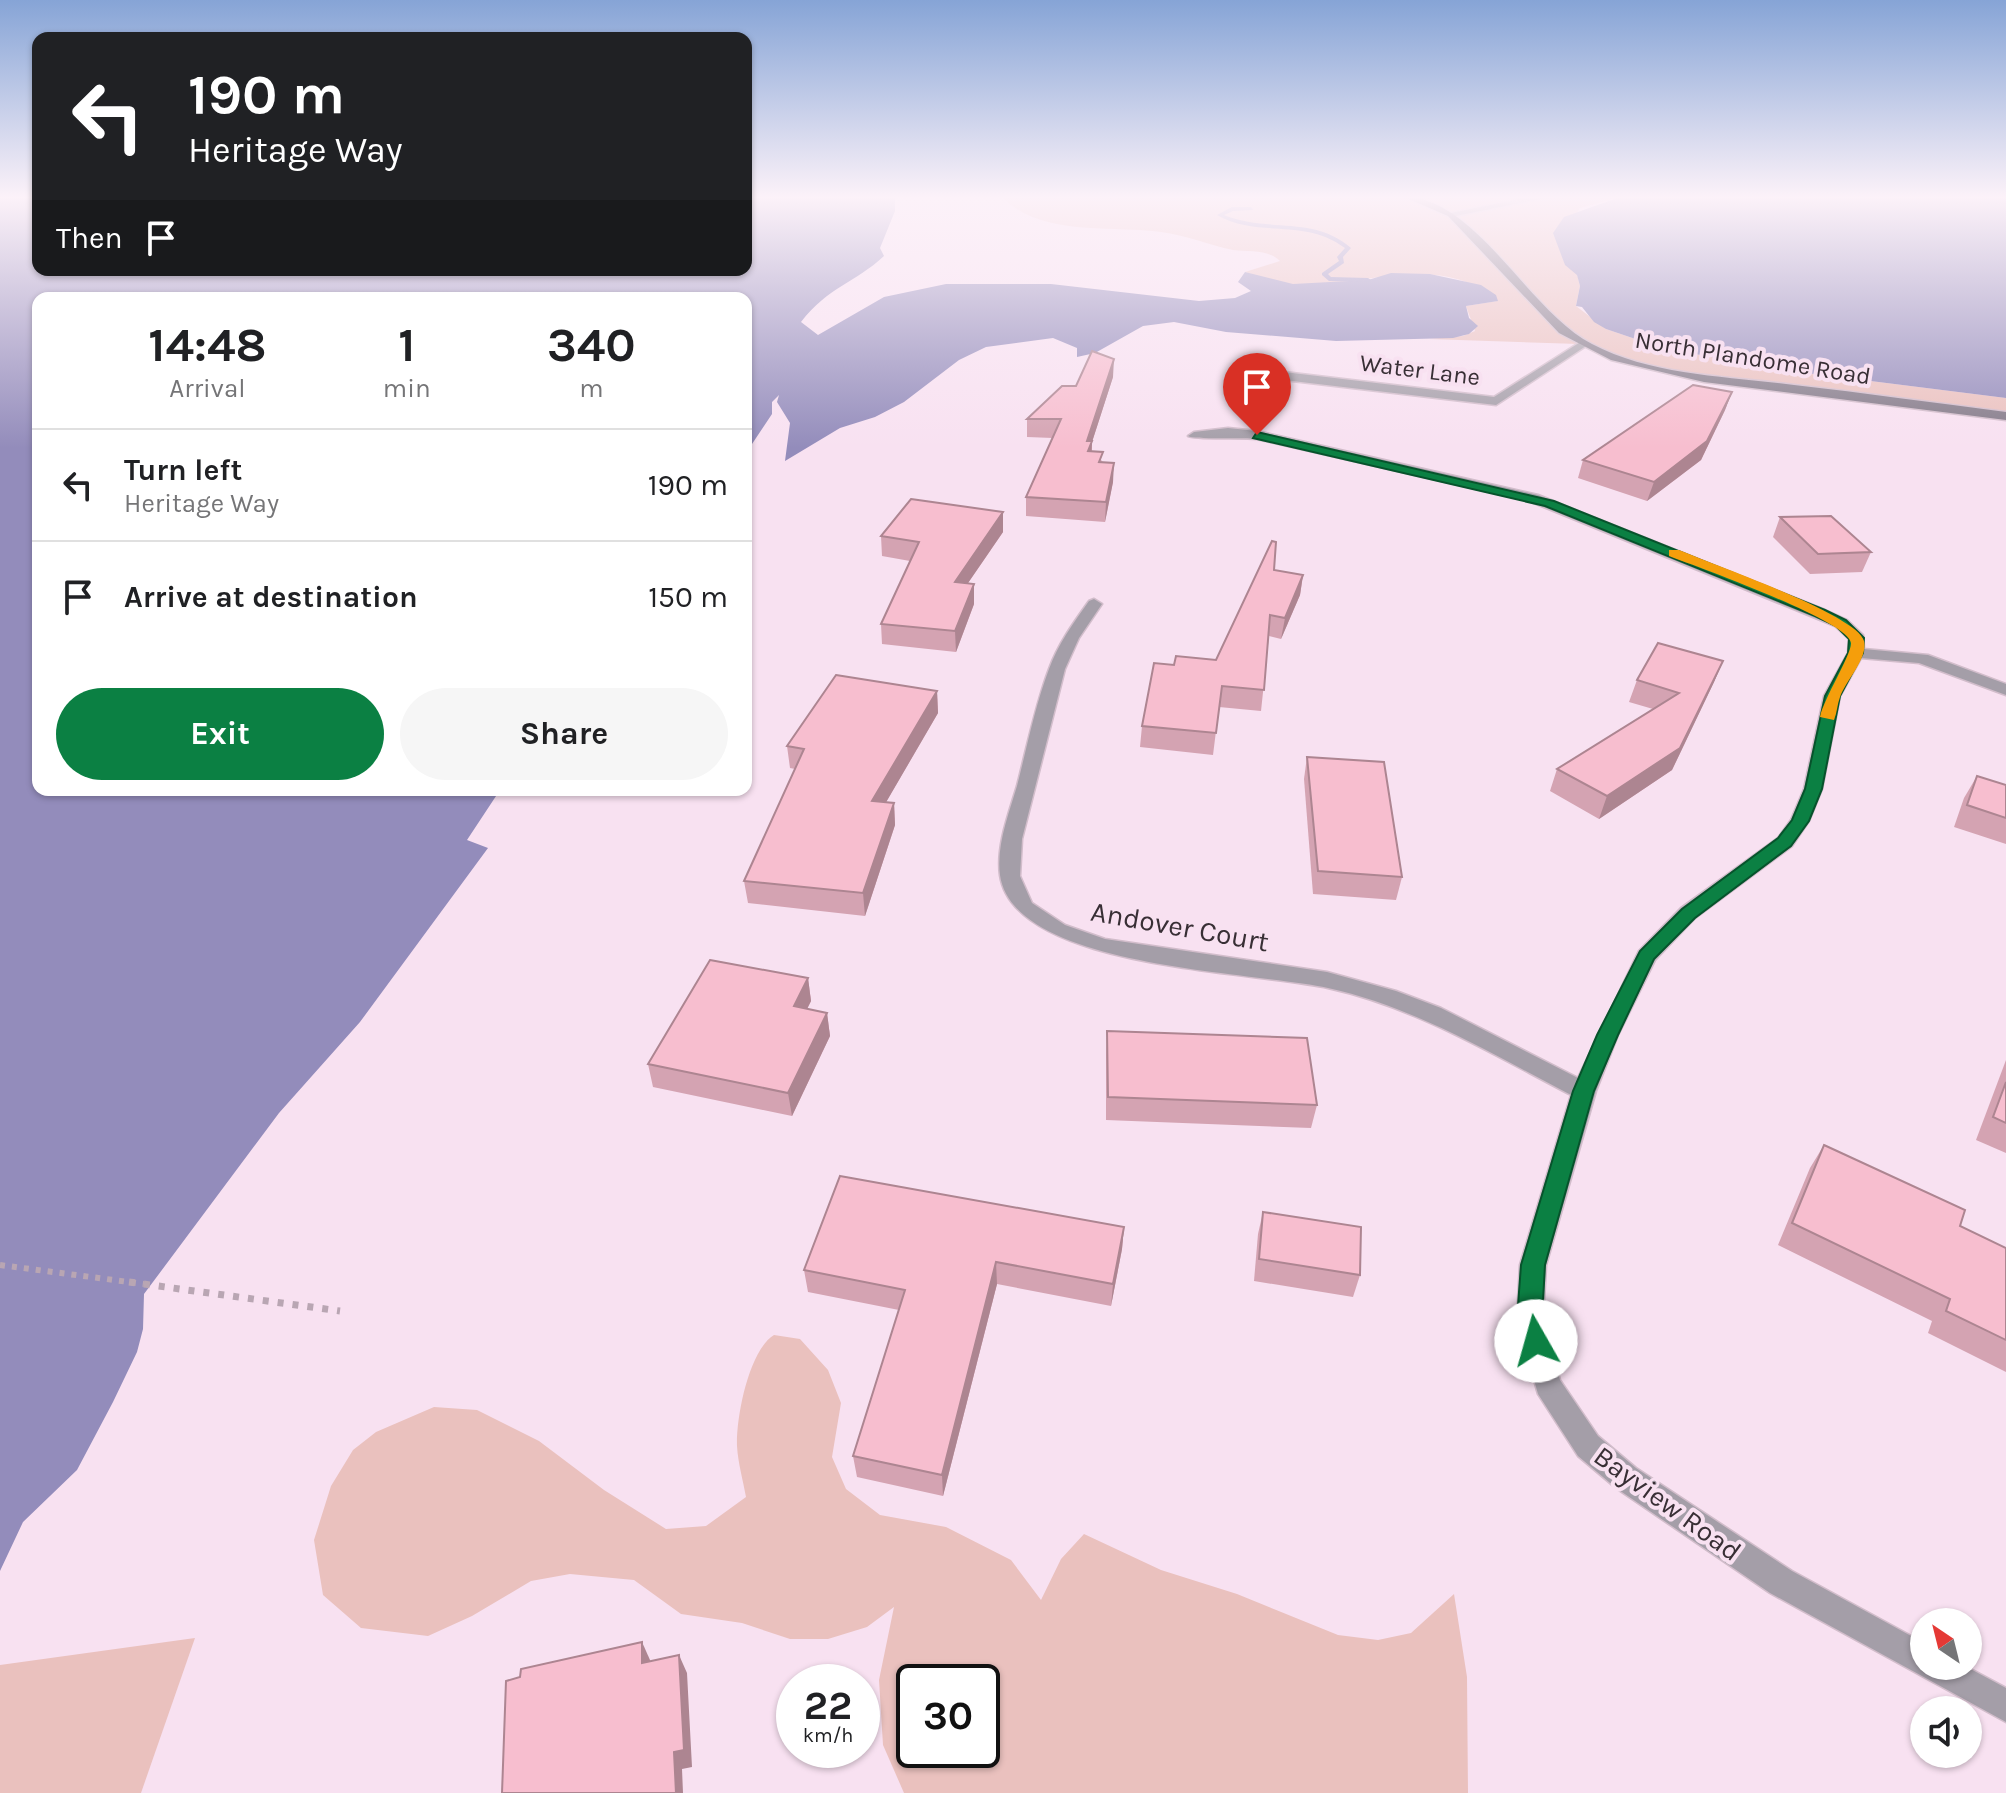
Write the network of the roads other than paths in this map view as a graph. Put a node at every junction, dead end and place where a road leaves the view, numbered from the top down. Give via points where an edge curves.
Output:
1 (1515, 281) edge
2 (1582, 344) junction
3 (1284, 376) dead end
4 (2006, 416) edge
5 (1194, 436) dead end
6 (1094, 604) dead end
7 (1856, 653) junction
8 (2006, 690) edge
9 (1584, 1091) junction
10 (1910, 1653) edge
11 (1959, 1680) edge
12 (2006, 1706) edge

1 - 2 main road, North Plandome Road
2 - 3 street, Water Lane via 1496,401
2 - 4 main road, North Plandome Road via 1662,370
5 - 7 street via 1257,435 1533,498 1833,619 1854,633
6 - 9 street, Andover Court via 1057,669 1012,839 1010,876 1024,907 1058,930 1102,946 1327,980 1388,997 1433,1014
7 - 8 street via 1922,658
7 - 9 street, Bayview Road via 1832,696 1813,789 1800,821 1785,842 1688,913 1646,956
9 - 10 street, Bayview Road via 1533,1265 1530,1319 1548,1385 1588,1446 1626,1478 1781,1582
11 - 12 street

